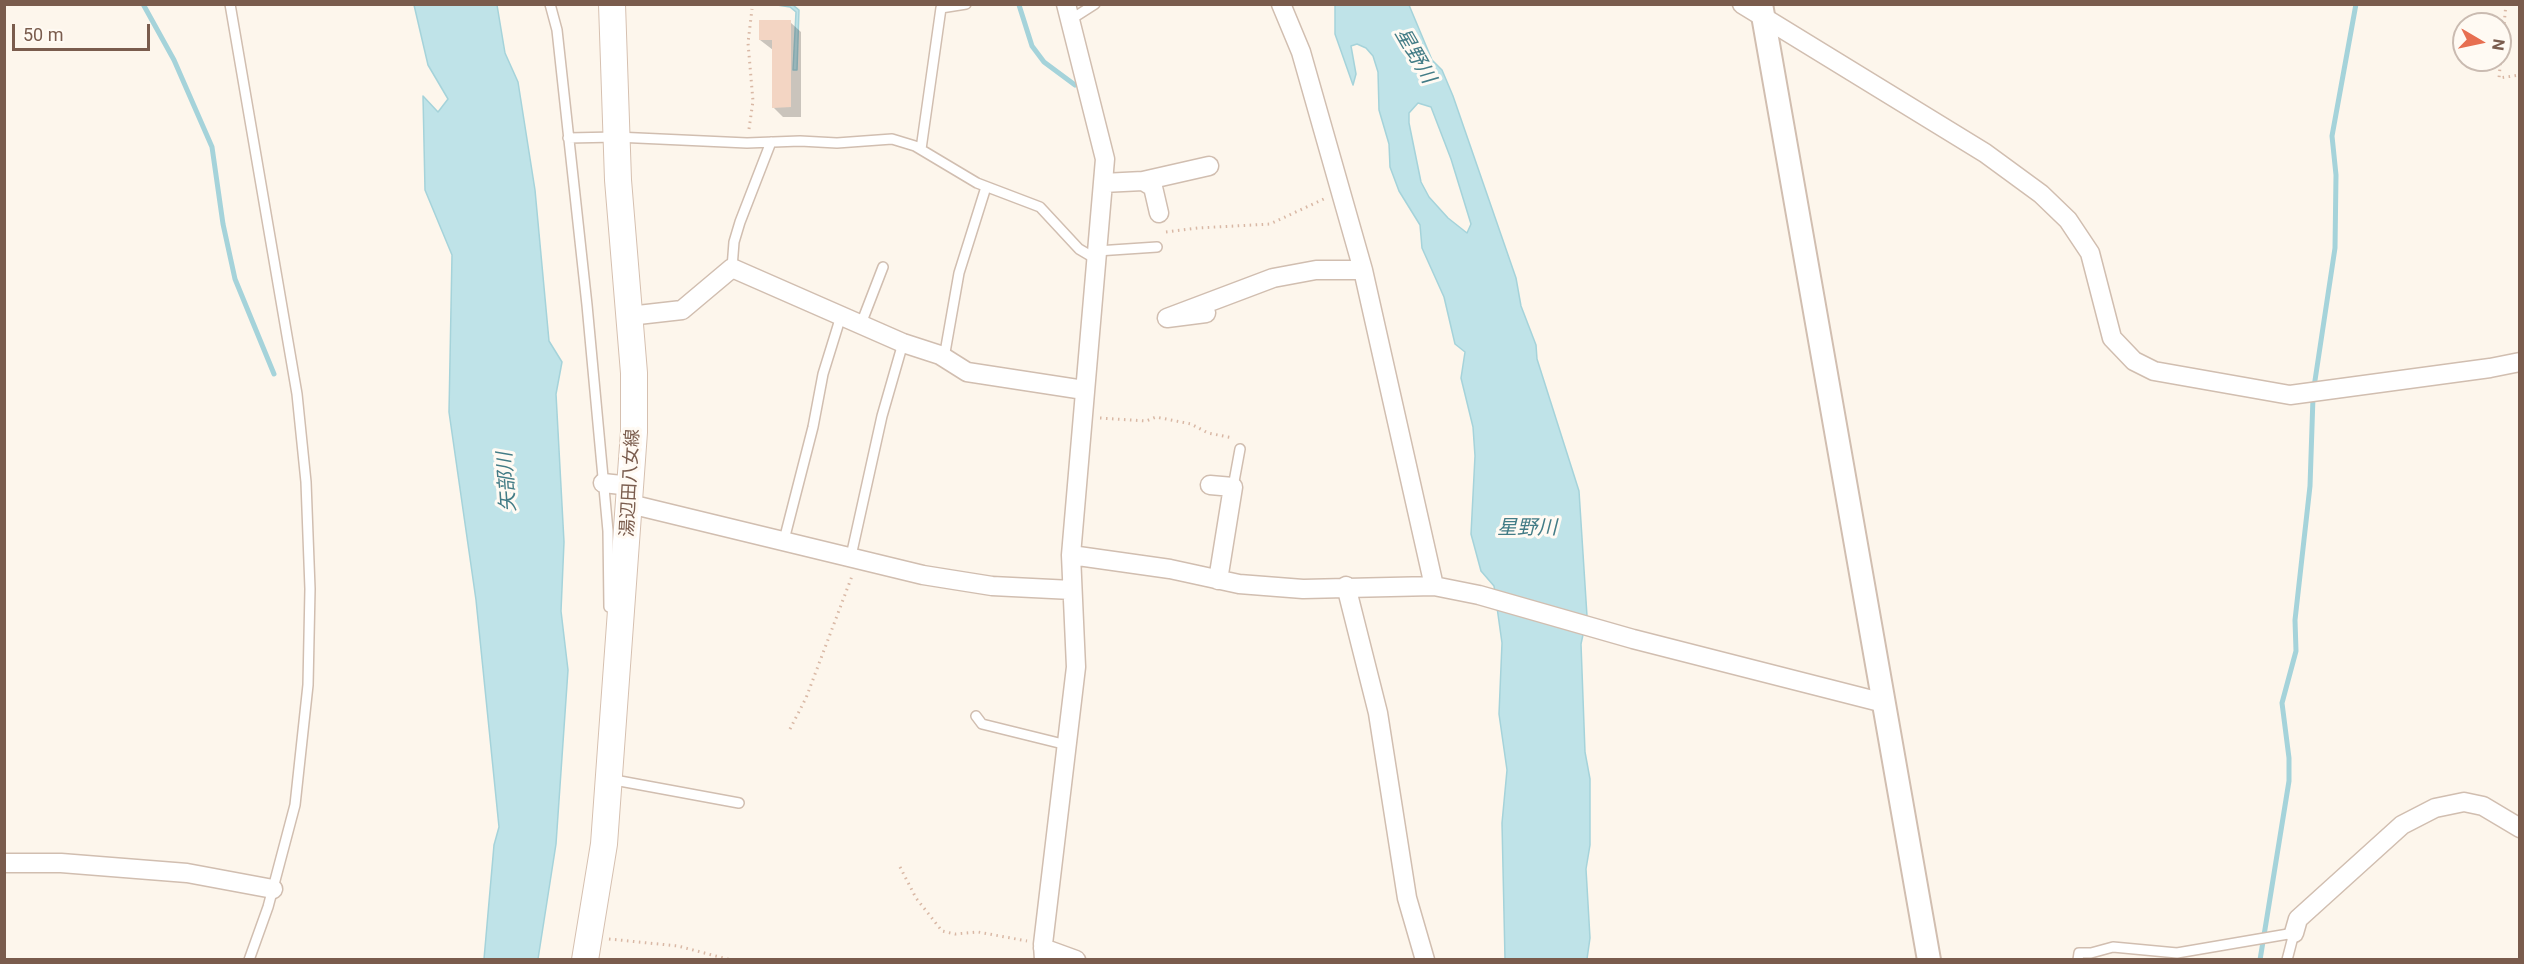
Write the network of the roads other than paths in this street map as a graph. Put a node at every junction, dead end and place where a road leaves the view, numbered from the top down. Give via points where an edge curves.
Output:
1 (230, 4) edge
2 (550, 4) edge
3 (612, 4) edge
4 (966, 4) edge
5 (1095, 4) edge
6 (1281, 4) edge
7 (1742, 4) edge
8 (1762, 11) edge
9 (1068, 12) edge
10 (616, 137) junction
11 (568, 138) junction
12 (771, 142) junction
13 (921, 149) junction
14 (1209, 166) dead end
15 (1143, 181) junction
16 (1103, 183) junction
17 (986, 187) junction
18 (1159, 213) dead end
19 (1157, 247) dead end
20 (1096, 255) junction
21 (883, 267) dead end
22 (732, 268) junction
23 (1363, 270) junction
24 (1206, 313) dead end
25 (841, 315) junction
26 (629, 316) junction
27 (861, 324) junction
28 (903, 343) junction
29 (944, 358) junction
30 (2520, 362) edge
31 (1084, 390) junction
32 (1240, 449) road end
33 (603, 483) junction
34 (1210, 485) dead end
35 (1233, 487) junction
36 (631, 495) junction
37 (784, 540) junction
38 (1071, 555) junction
39 (855, 557) junction
40 (1218, 580) junction
41 (1347, 586) junction
42 (1434, 586) junction
43 (1072, 590) junction
44 (616, 699) junction
45 (1884, 703) junction
46 (976, 716) dead end
47 (1066, 746) junction
48 (609, 779) junction
49 (739, 803) dead end
50 (2520, 828) edge
51 (4, 863) edge
52 (273, 889) junction
53 (2294, 933) junction
54 (587, 948) edge
55 (1043, 951) edge
56 (249, 960) edge
57 (1076, 960) edge
58 (1425, 960) edge
59 (1929, 960) edge
60 (2078, 960) edge
61 (2287, 960) edge

1 - 52 lane via 297,394 306,482 308,685 295,805
2 - 11 lane via 557,30
3 - 10 main road, 湯辺田八女線
4 - 13 lane via 941,8
5 - 9 lane
6 - 23 street via 1301,52
7 - 8 street
8 - 30 street via 1985,153 2041,194 2068,220 2090,253 2112,338 2134,361 2154,371 2290,395
8 - 45 street
9 - 16 street via 1105,159
10 - 11 lane
10 - 12 lane
10 - 26 main road, 湯辺田八女線
11 - 33 lane
12 - 13 lane via 837,143 892,138
12 - 22 lane via 740,222
13 - 17 lane
14 - 15 street
15 - 16 street
15 - 18 street via 1153,188
16 - 20 street
17 - 20 lane via 1040,207 1079,249
17 - 29 lane via 959,273
19 - 20 lane
20 - 31 street
21 - 27 lane
22 - 25 street
22 - 26 street via 682,310
23 - 24 street via 1316,270 1273,278 1167,318
23 - 42 street
25 - 27 street
25 - 37 lane
26 - 36 main road, 湯辺田八女線 via 634,373
27 - 28 street
28 - 29 street
28 - 39 lane via 882,416
29 - 31 street via 967,372
31 - 38 street
32 - 35 lane
33 - 36 street
33 - 44 lane
34 - 35 street
35 - 40 street
36 - 37 street
36 - 44 main road, 湯辺田八女線
37 - 39 street
38 - 40 street
38 - 43 street
39 - 43 street via 922,575 992,586
40 - 41 street via 1303,589
41 - 42 street
41 - 58 street via 1378,713 1407,898
42 - 45 street
43 - 47 street via 1076,667
44 - 48 main road, 湯辺田八女線
45 - 59 street
46 - 47 lane via 982,724
47 - 55 street
48 - 49 lane
48 - 54 main road, 湯辺田八女線 via 604,844
50 - 53 street via 2482,806 2464,801 2435,808 2402,825 2298,919
51 - 52 street via 61,862 187,873
52 - 56 lane
53 - 60 lane via 2176,953 2113,947 2091,954 2079,953
53 - 61 lane
55 - 57 street

